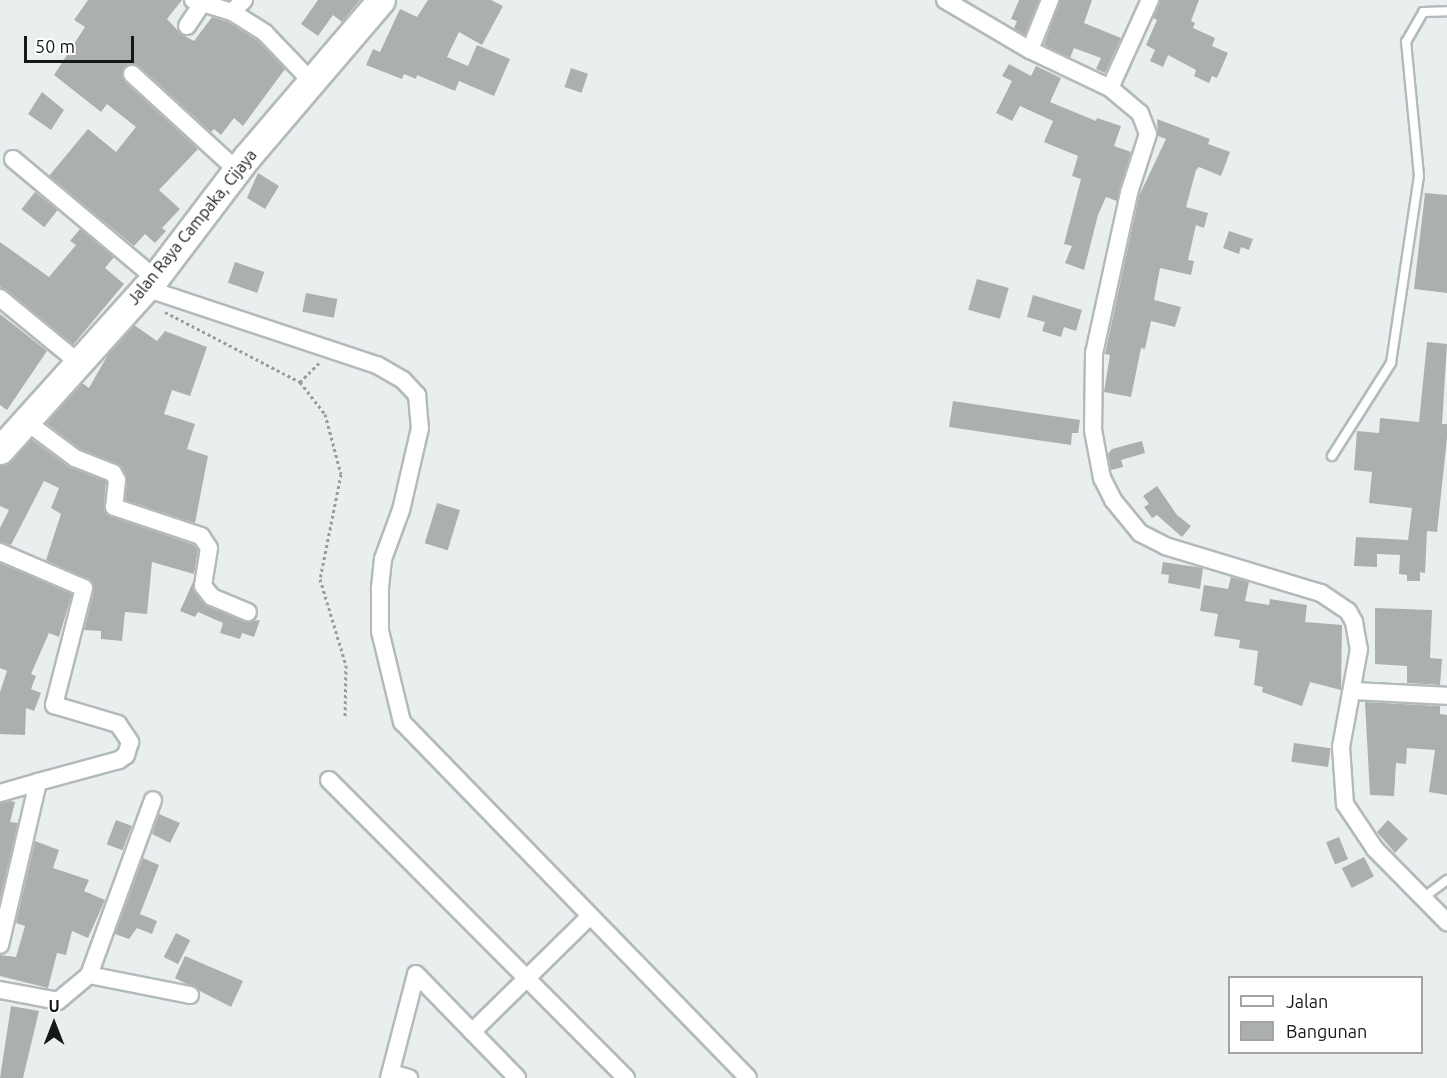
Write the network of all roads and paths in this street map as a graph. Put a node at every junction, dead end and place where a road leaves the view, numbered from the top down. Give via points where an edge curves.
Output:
1 (244, 0) edge
2 (381, 0) edge
3 (945, 0) edge
4 (1050, 0) edge
5 (1150, 0) edge
6 (197, 3) edge
7 (1447, 11) edge
8 (232, 12) junction
9 (187, 26) dead end
10 (1030, 51) junction
11 (132, 74) dead end
12 (310, 80) junction
13 (1110, 88) junction
14 (14, 159) dead end
15 (238, 171) junction
16 (145, 288) junction
17 (0, 298) edge
18 (329, 351) junction
19 (79, 363) junction
20 (300, 382) junction
21 (28, 423) junction
22 (0, 450) edge
23 (1332, 456) dead end
24 (0, 552) edge
25 (248, 612) dead end
26 (1353, 691) junction
27 (1447, 696) edge
28 (345, 717) dead end
29 (329, 780) dead end
30 (38, 782) junction
31 (0, 793) edge
32 (153, 800) dead end
33 (1447, 880) edge
34 (1423, 898) junction
35 (590, 916) junction
36 (1447, 922) edge
37 (0, 945) edge
38 (89, 975) junction
39 (526, 978) junction
40 (0, 990) edge
41 (190, 995) dead end
42 (472, 1032) junction
43 (390, 1075) edge
44 (409, 1078) edge
45 (517, 1078) edge
46 (626, 1078) edge
47 (748, 1078) edge

1 - 8 street
2 - 12 main road, Jalan Raya Campaka, Cijaya
3 - 10 street
4 - 10 street
5 - 13 street
6 - 8 street
6 - 9 street
7 - 23 lane via 1423,12 1406,42 1419,176 1391,363
8 - 12 street via 265,33
10 - 13 street
11 - 15 street
12 - 15 main road, Jalan Raya Campaka, Cijaya
13 - 26 street via 1133,104 1148,134 1129,193 1094,353 1093,430 1102,478 1134,527 1165,546 1265,573 1337,601 1348,611 1358,636
14 - 16 street
15 - 16 main road, Jalan Raya Campaka, Cijaya
16 - 18 street
16 - 19 main road, Jalan Raya Campaka, Cijaya
16 - 20 path
17 - 19 street
18 - 20 path
18 - 35 street via 377,364 403,380 417,395 420,428 401,510 382,559 380,590 380,631 402,722
19 - 21 main road, Jalan Raya Campaka, Cijaya
20 - 28 path via 325,414 341,474 320,579 346,665
21 - 22 main road, Jalan Raya Campaka, Cijaya
21 - 25 street via 75,458 113,473 117,480 114,507 201,536 209,548 203,586 212,597
24 - 30 street via 84,588 54,705 118,724 130,742 126,755 119,760
26 - 27 street
26 - 34 street via 1341,747 1345,804 1375,849
29 - 39 street
30 - 31 street
30 - 37 street
32 - 38 street
33 - 34 lane
34 - 36 street
35 - 39 street
35 - 47 street
38 - 40 street via 58,1001
38 - 41 street
39 - 42 street
39 - 46 street
42 - 43 street via 416,974
42 - 45 street
43 - 44 street

